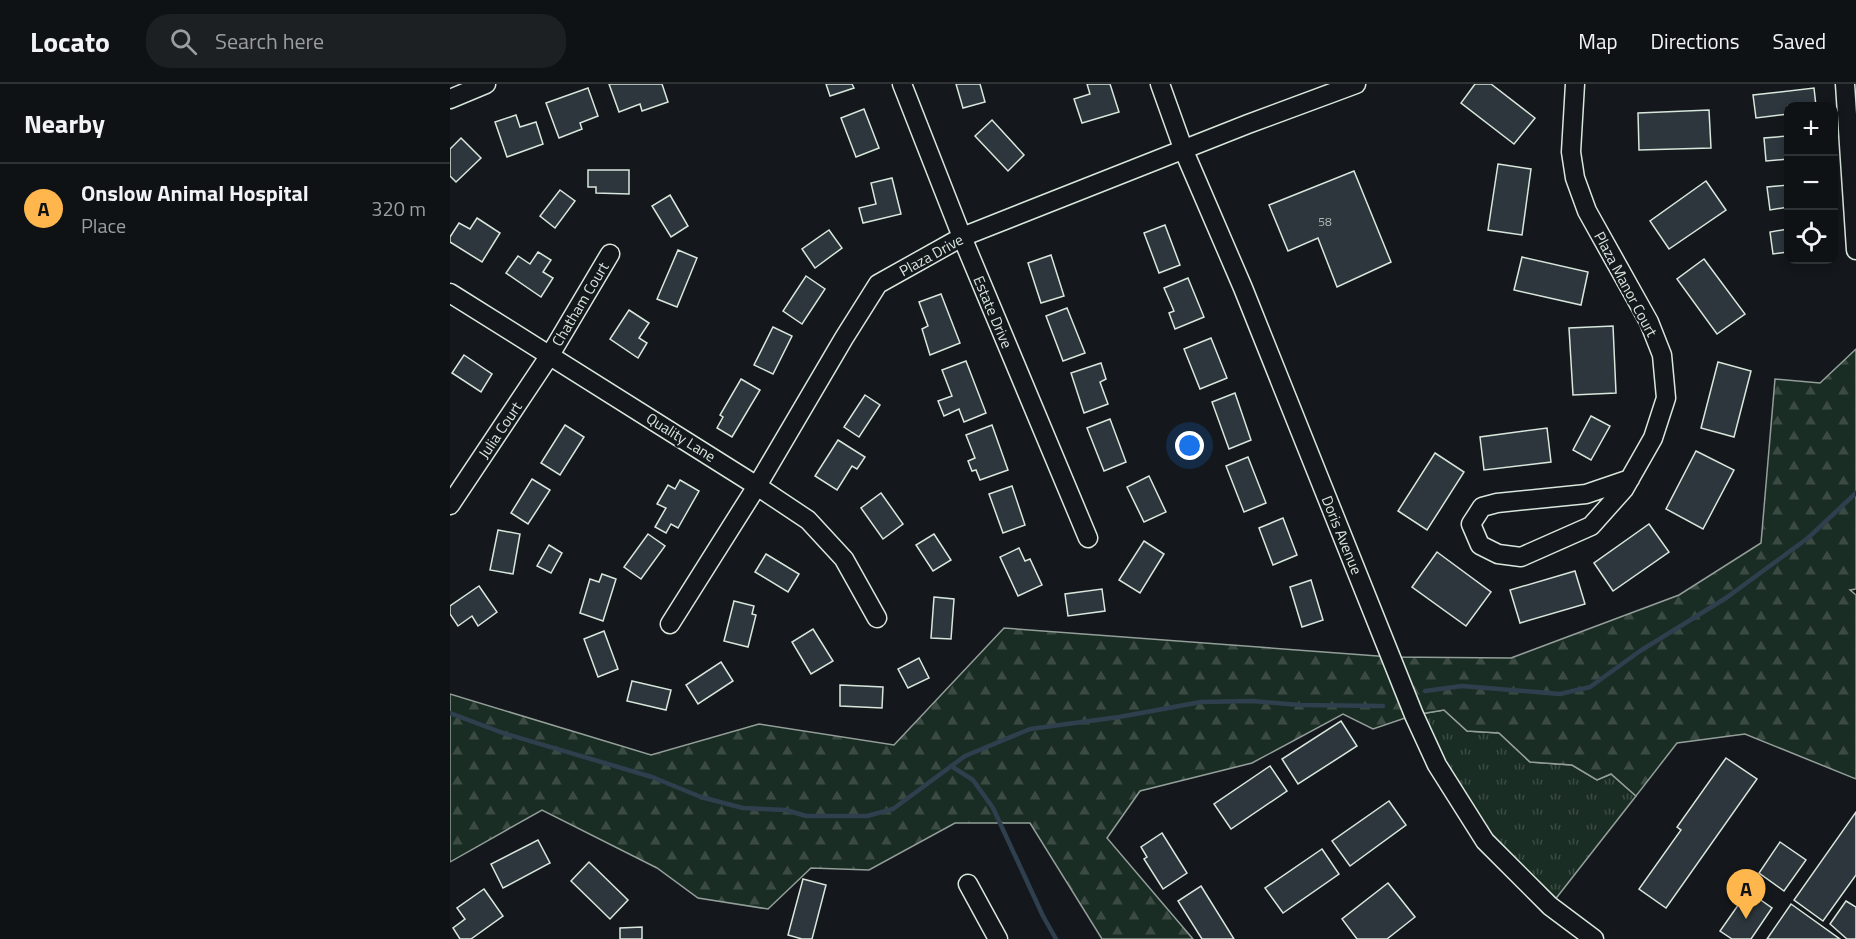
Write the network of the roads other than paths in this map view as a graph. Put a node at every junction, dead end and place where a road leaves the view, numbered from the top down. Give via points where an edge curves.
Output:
1 (486, 84) edge
2 (902, 84) edge
3 (1160, 84) edge
4 (1356, 84) edge
5 (1575, 84) edge
6 (1845, 84) edge
7 (450, 99) edge
8 (1184, 151) junction
9 (962, 237) junction
10 (1856, 250) edge
11 (610, 254) dead end
12 (450, 293) edge
13 (550, 355) junction
14 (1630, 479) junction
15 (757, 486) junction
16 (450, 506) edge
17 (1088, 538) dead end
18 (877, 618) dead end
19 (670, 624) dead end
20 (968, 884) dead end
21 (998, 939) edge
22 (1594, 939) edge

1 - 7 street
2 - 9 street, Estate Drive
3 - 8 street, Doris Avenue
4 - 8 street, Plaza Drive
5 - 14 street, Plaza Manor Court via 1571,152 1575,178 1587,211 1649,322 1662,355 1666,398 1653,438
6 - 10 street
8 - 9 street, Plaza Drive
8 - 22 street, Doris Avenue via 1244,288 1437,765 1485,841 1550,906
9 - 15 street, Plaza Drive via 878,284
9 - 17 street, Estate Drive
11 - 13 street, Chatham Court
12 - 13 street, Quality Lane
13 - 15 street, Quality Lane
13 - 16 street, Julia Court
14 - 14 street, Plaza Manor Court via 1591,526 1521,557 1498,554 1480,545 1471,524 1482,507 1586,494
15 - 18 street, Quality Lane via 808,520 844,559
15 - 19 street, Plaza Drive
20 - 21 street

